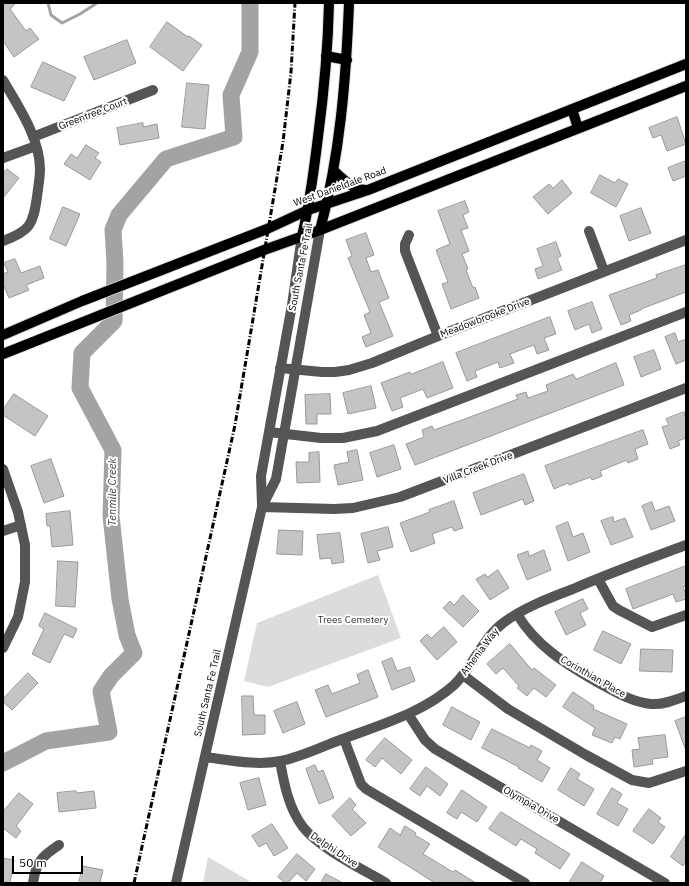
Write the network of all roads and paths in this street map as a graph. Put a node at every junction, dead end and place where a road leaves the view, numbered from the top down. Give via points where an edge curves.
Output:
1 (329, 3) edge
2 (349, 3) edge
3 (326, 56) junction
4 (347, 60) junction
5 (686, 64) edge
6 (3, 80) edge
7 (686, 86) edge
8 (153, 90) dead end
9 (572, 108) junction
10 (578, 128) junction
11 (34, 142) junction
12 (3, 158) edge
13 (334, 171) junction
14 (368, 190) junction
15 (327, 203) junction
16 (308, 210) junction
17 (320, 230) junction
18 (589, 231) dead end
19 (409, 235) dead end
20 (302, 236) junction
21 (686, 240) edge
22 (3, 241) edge
23 (604, 271) junction
24 (686, 312) edge
25 (3, 334) edge
26 (438, 336) junction
27 (3, 354) edge
28 (280, 368) junction
29 (294, 370) junction
30 (686, 388) edge
31 (269, 432) junction
32 (284, 434) junction
33 (3, 469) edge
34 (262, 507) junction
35 (21, 525) junction
36 (3, 531) edge
37 (686, 545) edge
38 (598, 579) junction
39 (517, 614) junction
40 (686, 615) edge
41 (3, 648) edge
42 (463, 675) junction
43 (686, 696) edge
44 (408, 714) junction
45 (344, 739) junction
46 (205, 757) junction
47 (280, 761) junction
48 (686, 771) edge
49 (59, 845) dead end
50 (33, 883) edge
51 (176, 883) edge
52 (386, 883) edge
53 (525, 883) edge
54 (665, 883) edge

1 - 3 main road, South Santa Fe Trail
2 - 4 main road, South Santa Fe Trail
3 - 4 main road
3 - 16 main road, South Santa Fe Trail
4 - 13 main road, South Santa Fe Trail
5 - 9 main road, West Danieldale Road
6 - 11 street via 24,116
7 - 10 main road
8 - 11 street, Greentree Court
9 - 10 main road
9 - 14 main road, West Danieldale Road
10 - 17 main road
11 - 12 street, Greentree Court
11 - 22 street via 40,169 32,221 17,236
13 - 14 main road via 358,189
13 - 15 main road, South Santa Fe Trail
14 - 15 main road, West Danieldale Road
15 - 16 main road, West Danieldale Road
15 - 17 main road, South Santa Fe Trail
16 - 20 main road, South Santa Fe Trail
16 - 25 main road, West Danieldale Road via 267,229
17 - 20 main road
17 - 29 street, South Santa Fe Trail
18 - 23 street
19 - 26 street via 405,251
20 - 27 main road
20 - 28 street, South Santa Fe Trail
21 - 23 street, Meadowbrooke Drive
23 - 26 street, Meadowbrooke Drive
24 - 32 street via 377,431 336,438
26 - 29 street, Meadowbrooke Drive via 349,370
28 - 29 street, Meadowbrooke Drive
28 - 31 street, South Santa Fe Trail
29 - 32 street, South Santa Fe Trail
30 - 34 street, Villa Creek Drive via 400,497 354,508
31 - 32 street
31 - 34 street, South Santa Fe Trail via 261,476
32 - 34 street, South Santa Fe Trail via 276,479
33 - 35 street
34 - 46 street, South Santa Fe Trail
35 - 36 street
35 - 41 street via 25,545 25,582 18,617
37 - 38 street, Athenia Way
38 - 39 street, Athenia Way
38 - 40 street via 614,606 652,627
39 - 42 street, Athenia Way via 491,634
39 - 43 street, Corinthian Place via 524,627 549,651 581,673 616,692 652,704 666,703
42 - 44 street, Athenia Way via 438,697
42 - 48 street via 508,709 632,780 649,783
44 - 45 street, Athenia Way
44 - 54 street, Olympia Drive via 425,740 436,749
45 - 47 street, Athenia Way
45 - 53 street via 361,784 366,789
46 - 47 street, Athenia Way via 244,762
46 - 51 street, South Santa Fe Trail
47 - 52 street, Delphi Drive via 294,812 310,836
49 - 50 street via 42,857 36,867

